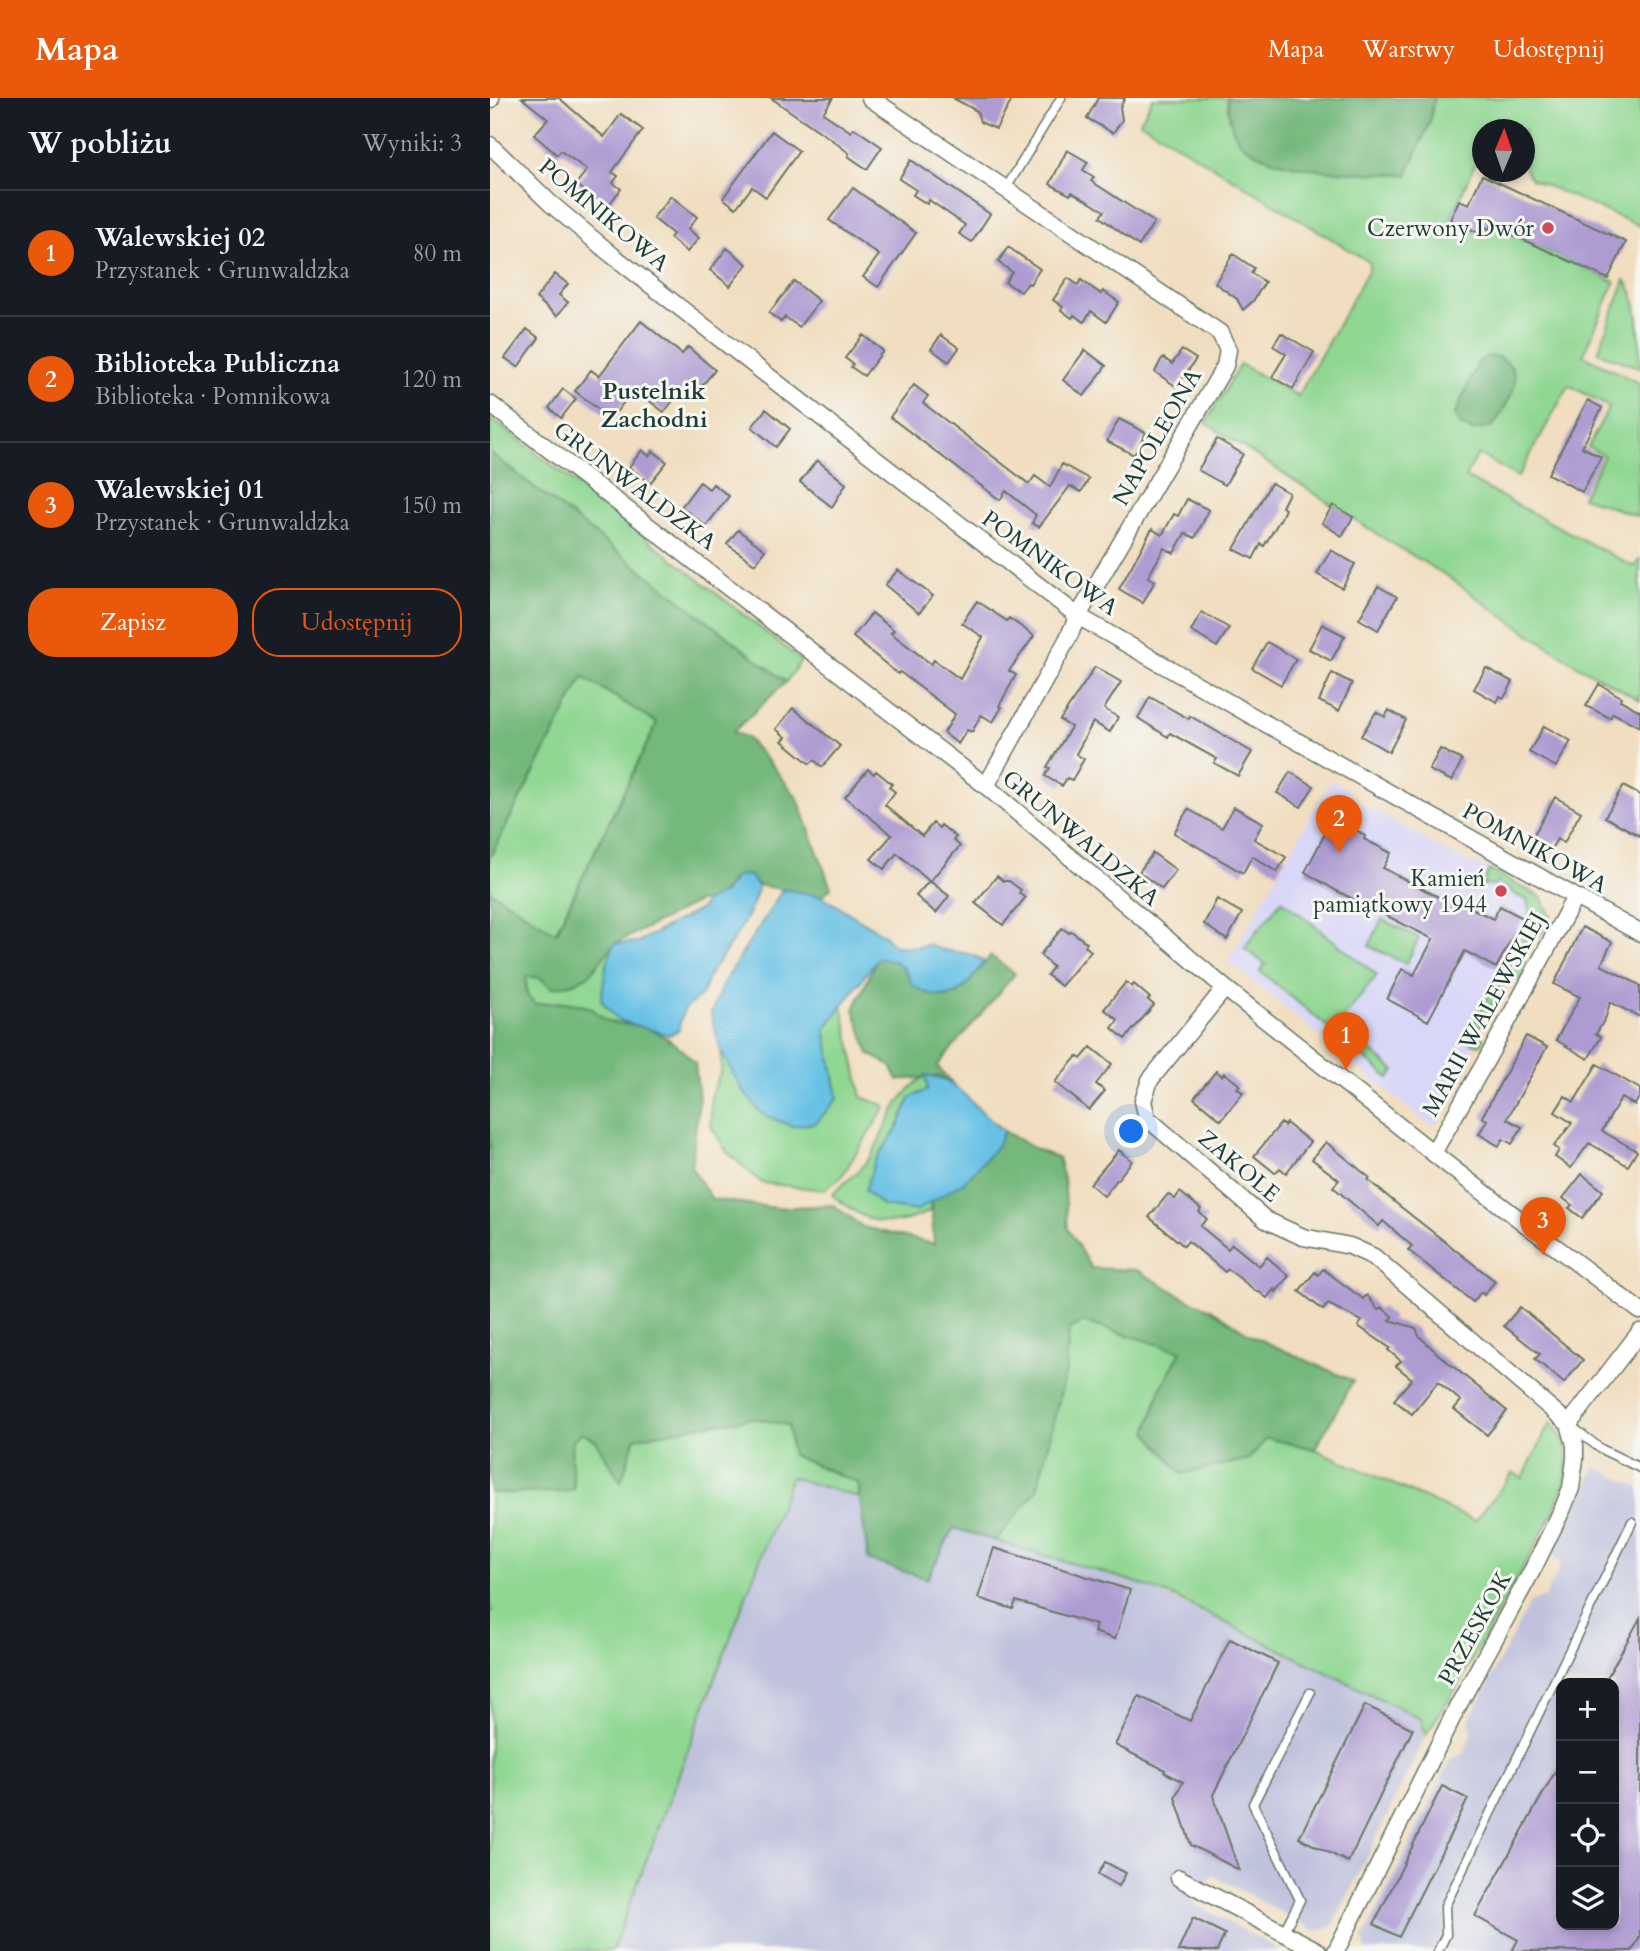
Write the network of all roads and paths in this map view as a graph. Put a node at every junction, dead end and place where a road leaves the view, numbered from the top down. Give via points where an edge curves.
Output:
1 (870, 98) edge
2 (1061, 98) edge
3 (490, 145) edge
4 (1005, 190) junction
5 (490, 404) edge
6 (1078, 616) junction
7 (986, 786) junction
8 (1575, 897) junction
9 (1640, 933) edge
10 (1224, 988) junction
11 (1433, 1153) junction
12 (1640, 1311) edge
13 (1640, 1332) edge
14 (1569, 1424) junction
15 (1640, 1468) edge
16 (1632, 1522) dead end
17 (1310, 1693) dead end
18 (1179, 1878) dead end
19 (1283, 1933) junction
20 (1313, 1950) edge
21 (1336, 1951) edge
22 (1438, 1951) edge

1 - 4 street, NAPOLEONA
2 - 4 lane
3 - 6 street, POMNIKOWA via 612,255
4 - 6 street, NAPOLEONA via 1220,333 1228,350 1225,366
5 - 7 street, GRUNWALDZKA
6 - 7 street, NAPOLEONA
6 - 8 street, POMNIKOWA
7 - 10 street, GRUNWALDZKA
8 - 9 street, POMNIKOWA
8 - 11 street, MARII WALEWSKIEJ
10 - 11 street, GRUNWALDZKA
10 - 14 street, ZAKOLE via 1150,1080 1143,1101 1147,1118 1266,1220 1303,1237 1350,1246 1374,1257
11 - 12 street, GRUNWALDZKA
13 - 14 street
14 - 15 lane via 1601,1449
14 - 21 street, PRZESKOK via 1575,1459 1563,1508
16 - 22 lane via 1445,1906 1446,1935
17 - 19 lane via 1253,1804 1300,1900
18 - 19 street
19 - 20 street

